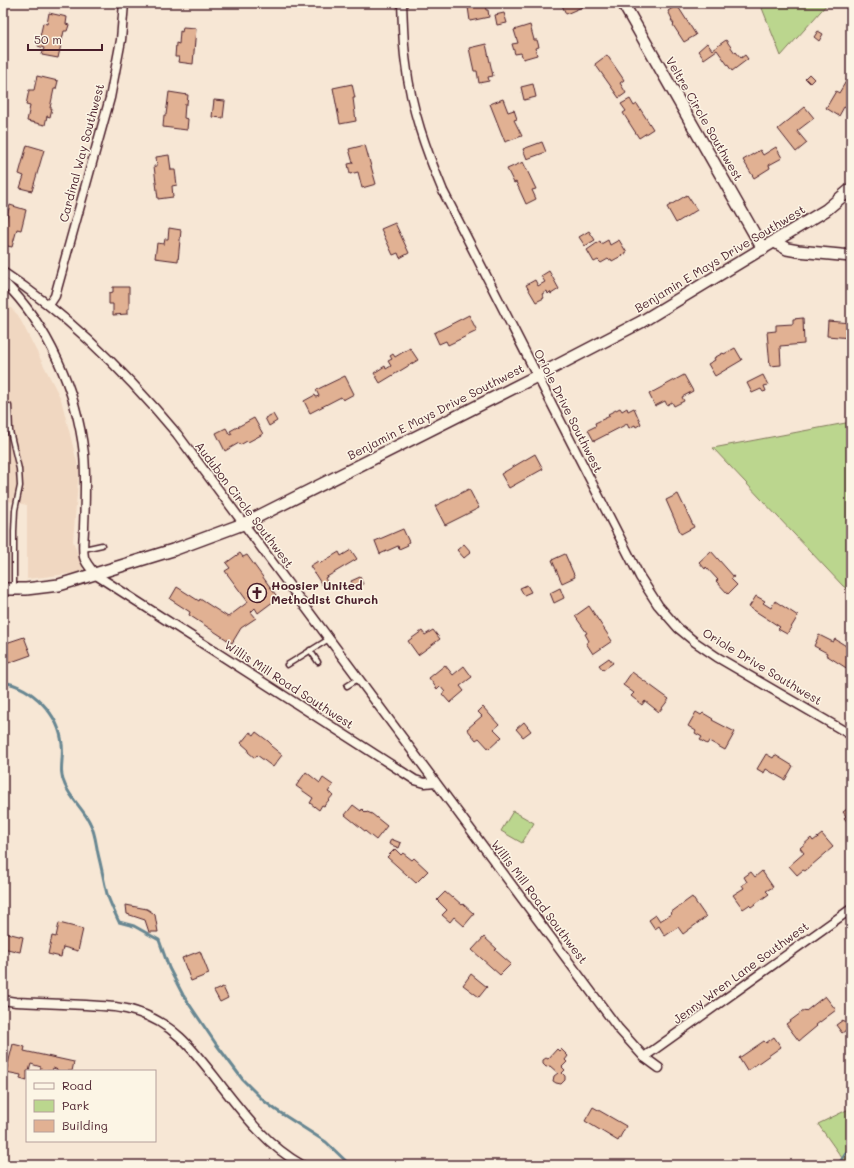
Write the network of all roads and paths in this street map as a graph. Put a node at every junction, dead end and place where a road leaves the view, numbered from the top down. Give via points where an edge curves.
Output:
1 (124, 3) edge
2 (402, 3) edge
3 (623, 3) edge
4 (851, 189) edge
5 (775, 242) junction
6 (764, 249) junction
7 (851, 256) edge
8 (3, 272) edge
9 (3, 281) edge
10 (49, 305) junction
11 (537, 376) junction
12 (9, 406) dead end
13 (243, 524) junction
14 (102, 545) dead end
15 (84, 549) junction
16 (96, 575) junction
17 (8, 589) edge
18 (329, 639) junction
19 (310, 650) junction
20 (318, 662) dead end
21 (287, 665) dead end
22 (358, 679) junction
23 (347, 686) dead end
24 (851, 735) edge
25 (435, 782) junction
26 (851, 909) edge
27 (3, 1000) edge
28 (644, 1057) junction
29 (659, 1068) dead end
30 (302, 1165) edge

1 - 10 street, Cardinal Way Southwest via 121,40 110,98 55,296
2 - 11 street, Oriole Drive Southwest via 406,65 417,122 429,157 443,191
3 - 6 street, Veltre Circle Southwest
4 - 5 street, Benjamin E Mays Drive Southwest via 826,210
5 - 6 street, Benjamin E Mays Drive Southwest
5 - 7 street via 787,249
6 - 11 street, Benjamin E Mays Drive Southwest via 641,322
8 - 10 street, Audubon Circle Southwest
9 - 15 street, Willis Mill Road Southwest via 33,317 54,351 69,388 84,454
10 - 13 street, Audubon Circle Southwest via 99,348 145,396 177,434
11 - 13 street, Benjamin E Mays Drive Southwest
11 - 24 street, Oriole Drive Southwest via 640,577 658,606 678,628 717,657
12 - 17 lane via 10,431 19,469 20,486 15,510
13 - 16 street, Benjamin E Mays Drive Southwest
13 - 18 street, Audubon Circle Southwest
14 - 15 lane
15 - 16 street, Willis Mill Road Southwest via 84,559
16 - 17 street, Benjamin E Mays Drive Southwest via 59,585
16 - 25 street, Willis Mill Road Southwest via 415,780
18 - 19 lane
18 - 22 street, Audubon Circle Southwest
19 - 20 lane
19 - 21 lane
22 - 23 lane
22 - 25 street, Audubon Circle Southwest
25 - 28 street, Willis Mill Road Southwest via 618,1028
26 - 28 street, Jenny Wren Lane Southwest
27 - 30 street via 117,1007 156,1019 188,1044 265,1138
28 - 29 street, Willis Mill Road Southwest

